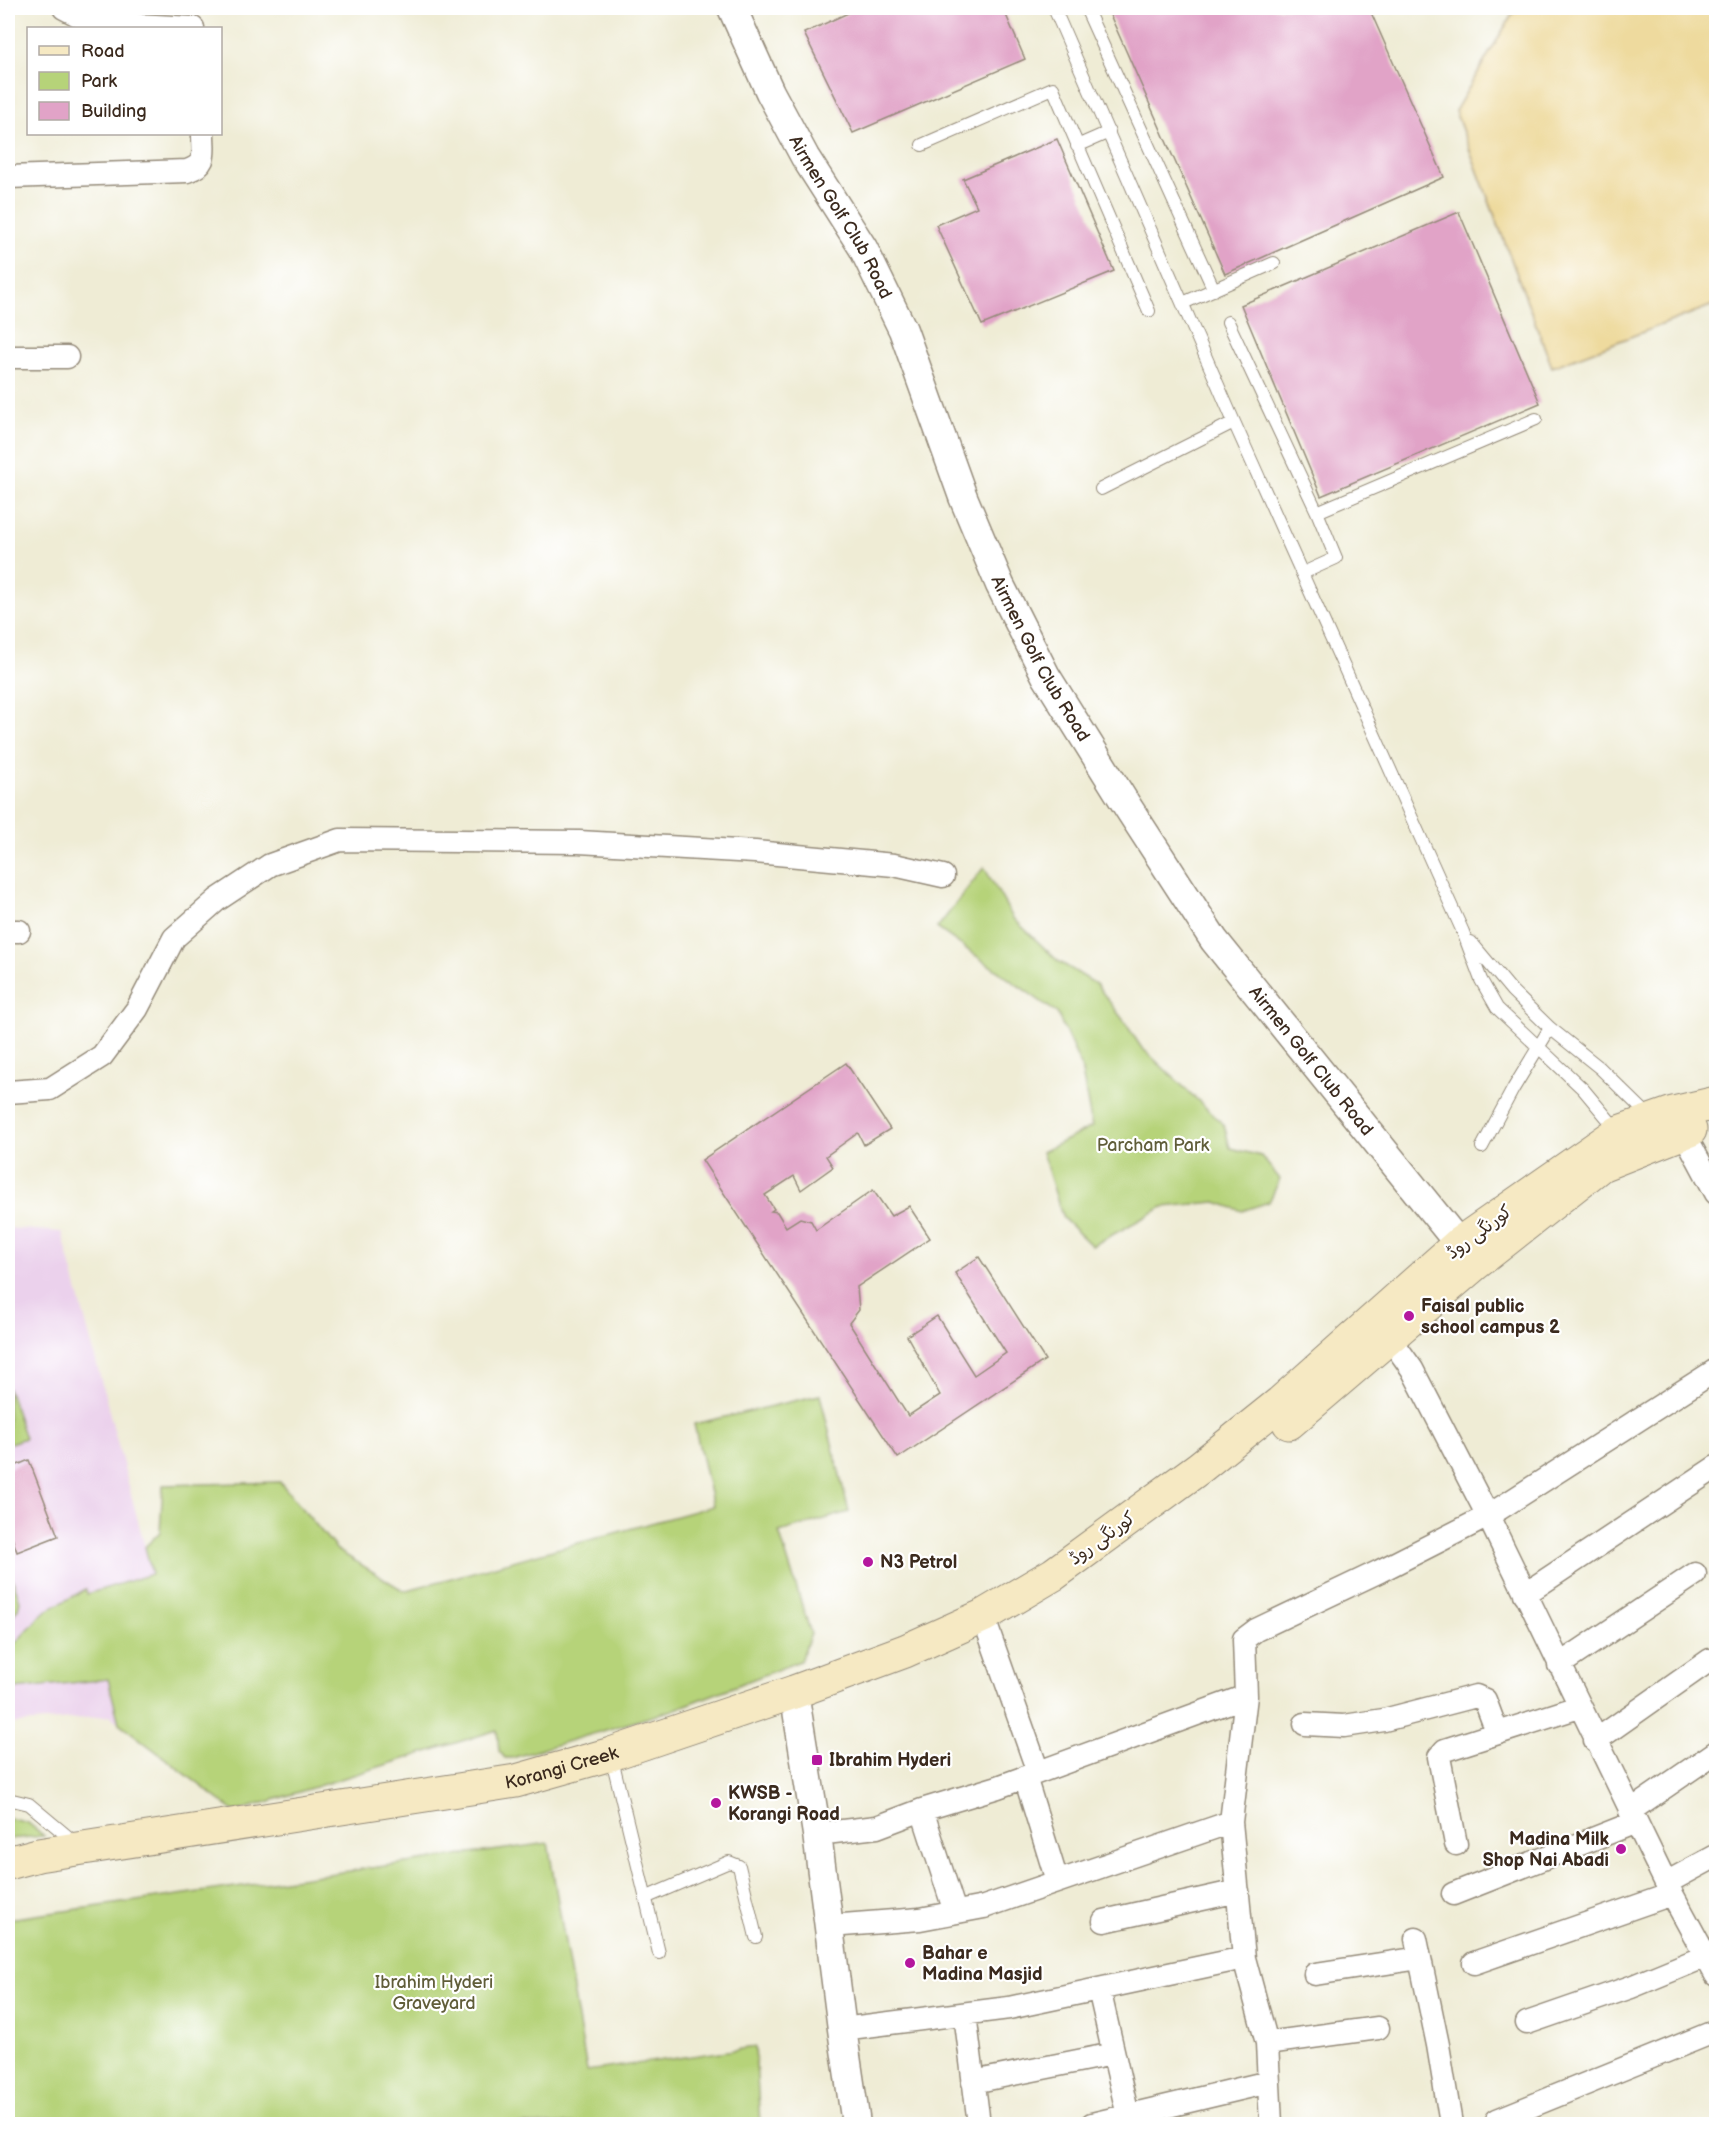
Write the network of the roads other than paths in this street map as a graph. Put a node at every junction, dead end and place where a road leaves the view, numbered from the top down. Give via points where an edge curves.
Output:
1 (64, 8) edge
2 (732, 8) edge
3 (747, 8) edge
4 (1054, 8) edge
5 (1086, 8) edge
6 (174, 27) edge
7 (1109, 132) junction
8 (203, 135) edge
9 (922, 145) dead end
10 (1077, 146) junction
11 (8, 177) edge
12 (1274, 263) dead end
13 (1214, 290) junction
14 (1183, 303) junction
15 (1149, 311) dead end
16 (1228, 322) dead end
17 (8, 357) edge
18 (67, 357) dead end
19 (1536, 419) dead end
20 (1234, 422) junction
21 (1101, 489) dead end
22 (1317, 512) junction
23 (1303, 573) junction
24 (943, 876) dead end
25 (1463, 932) junction
26 (1550, 1028) junction
27 (1538, 1046) junction
28 (8, 1092) edge
29 (1716, 1103) edge
30 (1716, 1124) edge
31 (1669, 1126) junction
32 (1626, 1142) junction
33 (1482, 1147) dead end
34 (1716, 1193) edge
35 (1472, 1250) junction
36 (1390, 1338) junction
37 (1716, 1370) edge
38 (1716, 1467) edge
39 (1488, 1516) junction
40 (1054, 1574) junction
41 (1695, 1574) dead end
42 (1525, 1594) junction
43 (983, 1616) junction
44 (1710, 1660) dead end
45 (1559, 1665) junction
46 (794, 1692) junction
47 (1246, 1696) junction
48 (1579, 1707) junction
49 (1305, 1724) dead end
50 (1497, 1732) junction
51 (1595, 1741) junction
52 (1716, 1752) edge
53 (611, 1754) junction
54 (1032, 1775) junction
55 (8, 1799) edge
56 (922, 1810) junction
57 (1633, 1816) junction
58 (1231, 1821) junction
59 (817, 1834) junction
60 (1456, 1844) dead end
61 (83, 1850) junction
62 (1716, 1856) edge
63 (18, 1858) edge
64 (1057, 1881) junction
65 (1669, 1889) junction
66 (1238, 1891) junction
67 (1453, 1894) dead end
68 (645, 1898) junction
69 (955, 1912) junction
70 (1104, 1921) dead end
71 (830, 1926) junction
72 (756, 1937) dead end
73 (659, 1953) dead end
74 (1244, 1958) junction
75 (1713, 1962) edge
76 (1474, 1963) dead end
77 (1315, 1974) dead end
78 (1099, 1989) junction
79 (965, 2014) junction
80 (1527, 2023) dead end
81 (1378, 2028) dead end
82 (842, 2029) junction
83 (1716, 2031) edge
84 (1267, 2043) junction
85 (1113, 2054) junction
86 (973, 2082) junction
87 (1269, 2082) junction
88 (1128, 2116) junction
89 (1497, 2120) dead end
90 (856, 2124) edge
91 (979, 2124) edge
92 (1092, 2124) edge
93 (1271, 2124) edge
94 (1451, 2124) edge

1 - 6 street via 98,23
2 - 35 street, Airmen Golf Club Road via 770,92 805,157 864,248 903,330 963,497 1000,585 1046,676 1214,940 1352,1112
3 - 35 street, Airmen Golf Club Road via 818,152 886,255 919,324 977,495 1059,670 1227,934
4 - 7 lane
5 - 13 lane
7 - 10 lane
7 - 14 lane
8 - 11 street via 203,160 197,168 187,171
9 - 10 lane via 1053,88
10 - 15 lane
12 - 13 lane
13 - 14 lane
14 - 20 lane
16 - 22 lane
17 - 18 street
19 - 22 lane
20 - 21 lane
20 - 23 lane
22 - 23 lane via 1336,558
23 - 25 lane
24 - 28 street via 894,865 755,852 579,842 340,840 270,865 217,900 174,938 137,1009 102,1056 50,1089
25 - 26 lane via 1512,991
25 - 27 lane via 1481,981 1497,1008
26 - 27 lane
26 - 31 lane
27 - 32 lane via 1583,1089
27 - 33 lane
29 - 31 main road, کورنگی روڈ
30 - 31 main road, کورنگی روڈ
31 - 32 main road, کورنگی روڈ
31 - 34 street
32 - 35 main road, کورنگی روڈ via 1601,1165
35 - 36 main road, کورنگی روڈ
35 - 40 main road, کورنگی روڈ via 1199,1468
36 - 39 street via 1412,1369
36 - 40 main road, کورنگی روڈ via 1236,1465 1109,1550
37 - 39 street
38 - 42 street
39 - 42 street
39 - 47 street via 1248,1634 1244,1639
40 - 43 main road, Korangi Creek
41 - 45 street
42 - 45 street
43 - 46 main road, Korangi Creek via 905,1651
43 - 54 street
44 - 51 street
45 - 48 street
46 - 53 main road, Korangi Creek
46 - 59 street
47 - 54 street
47 - 58 street
48 - 50 street
48 - 51 street
49 - 50 street via 1344,1726 1384,1720 1476,1695 1485,1700
50 - 60 street via 1445,1750 1439,1757
51 - 57 street
52 - 57 street
53 - 61 main road, Korangi Creek via 516,1781
53 - 68 lane
54 - 56 street
54 - 64 street
55 - 61 lane via 29,1804
56 - 59 street via 877,1827
56 - 69 street
57 - 65 street
57 - 67 street
58 - 64 street
58 - 66 street
59 - 71 street
61 - 63 main road, Korangi Creek
62 - 65 street
64 - 69 street
65 - 75 street
65 - 76 street
66 - 70 street
66 - 74 street
68 - 72 lane via 729,1862 739,1866
68 - 73 lane
69 - 71 street via 920,1919
71 - 82 street
74 - 78 street
74 - 84 street
75 - 80 street
77 - 94 street via 1418,1948
78 - 79 street
78 - 85 street
79 - 82 street
79 - 86 street
81 - 84 street
82 - 90 street
83 - 89 street
84 - 87 street
85 - 86 street
85 - 88 street
86 - 91 street
87 - 88 street
87 - 93 street
88 - 92 street

